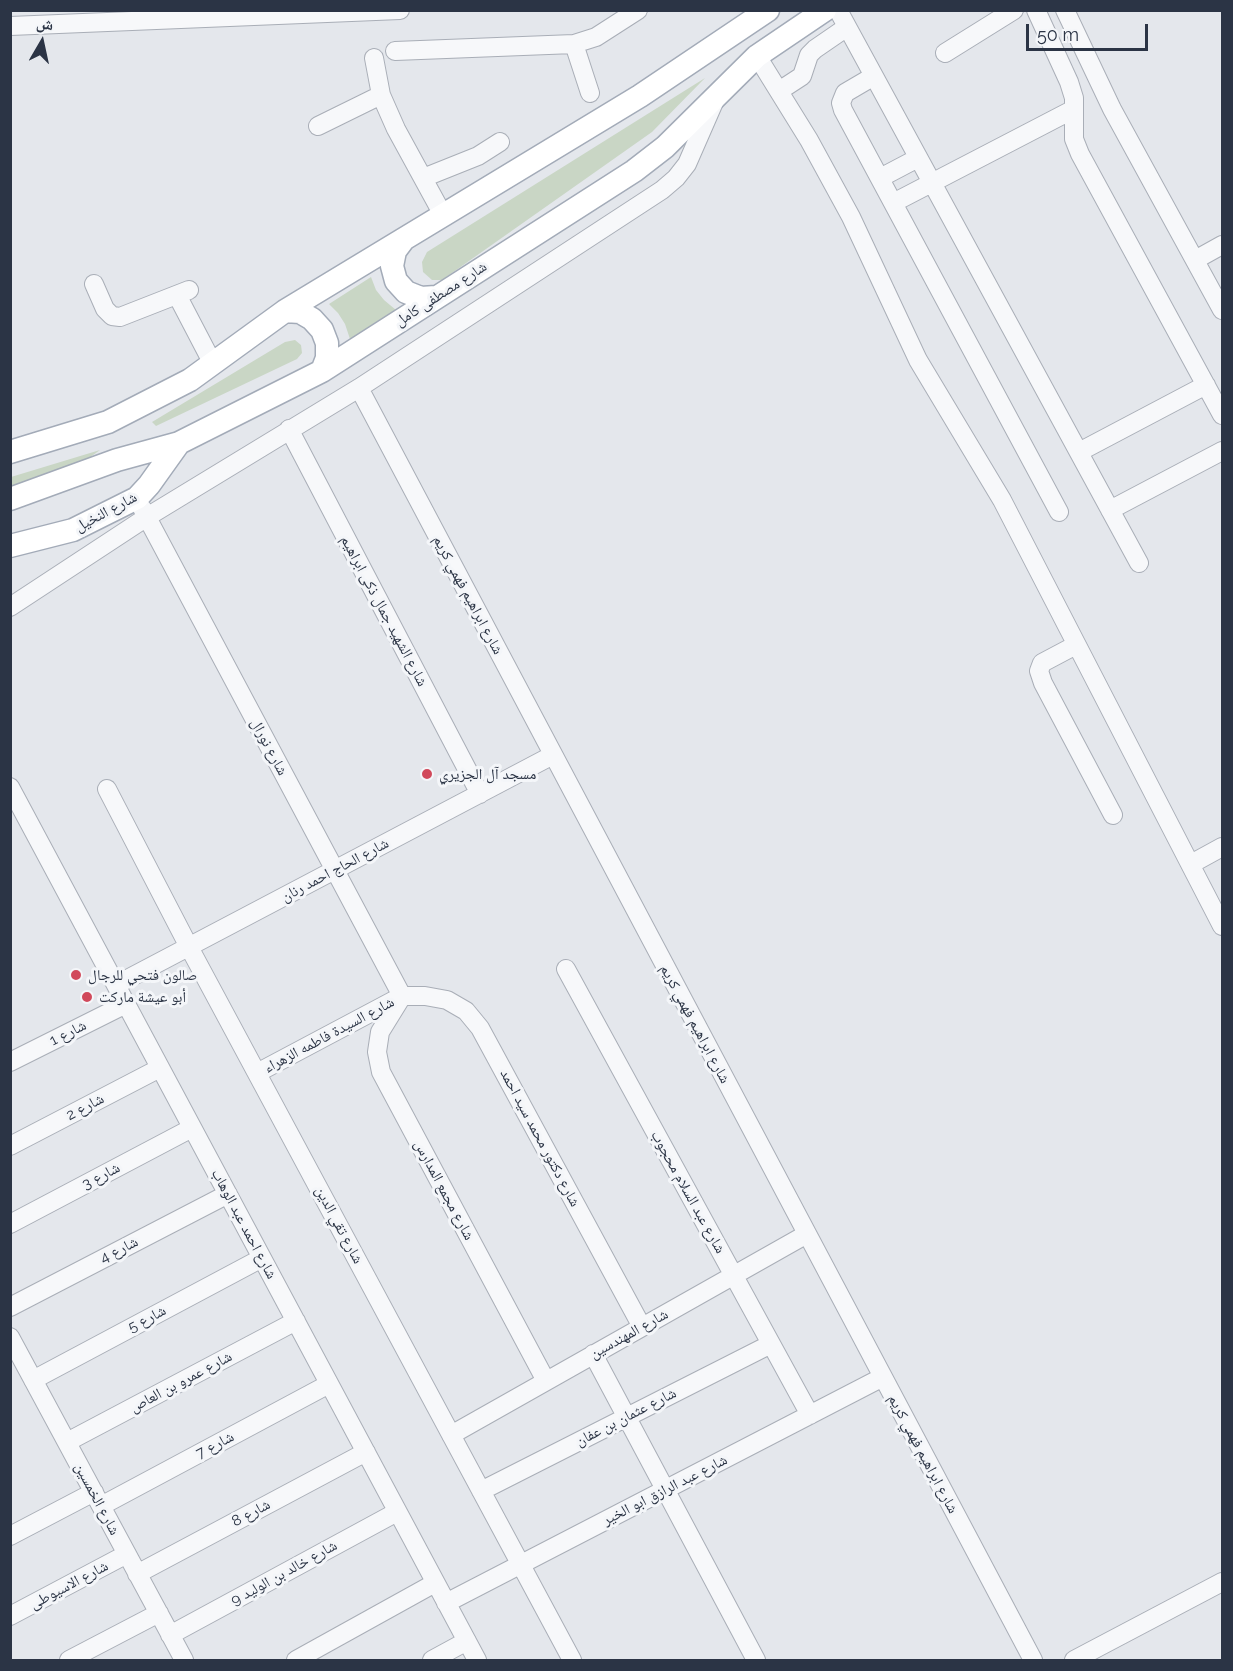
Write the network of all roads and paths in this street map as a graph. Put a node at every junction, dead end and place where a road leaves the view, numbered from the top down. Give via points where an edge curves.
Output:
1 (400, 10) edge
2 (768, 10) edge
3 (825, 10) edge
4 (1014, 10) edge
5 (1035, 10) edge
6 (1065, 10) edge
7 (348, 12) edge
8 (212, 14) edge
9 (627, 14) edge
10 (843, 19) edge
11 (10, 26) edge
12 (574, 45) junction
13 (395, 51) dead end
14 (945, 53) dead end
15 (757, 56) junction
16 (374, 58) dead end
17 (874, 76) junction
18 (779, 92) junction
19 (590, 93) dead end
20 (381, 95) junction
21 (717, 96) junction
22 (1074, 109) junction
23 (318, 126) dead end
24 (500, 142) dead end
25 (918, 158) junction
26 (423, 178) junction
27 (880, 178) junction
28 (932, 183) junction
29 (893, 203) junction
30 (443, 215) junction
31 (404, 239) junction
32 (1222, 245) edge
33 (1196, 260) junction
34 (94, 284) dead end
35 (436, 297) junction
36 (1222, 309) edge
37 (285, 311) junction
38 (213, 364) junction
39 (322, 371) junction
40 (1206, 385) junction
41 (359, 387) junction
42 (1222, 416) edge
43 (289, 429) junction
44 (179, 443) junction
45 (1222, 451) edge
46 (10, 452) edge
47 (1079, 452) junction
48 (10, 499) edge
49 (142, 507) junction
50 (1110, 510) junction
51 (1059, 512) dead end
52 (10, 546) edge
53 (1139, 563) dead end
54 (10, 607) edge
55 (1076, 645) junction
56 (553, 755) junction
57 (10, 787) edge
58 (107, 789) dead end
59 (480, 794) junction
60 (1113, 815) dead end
61 (1222, 847) edge
62 (1191, 864) junction
63 (335, 870) junction
64 (1222, 926) edge
65 (189, 947) junction
66 (566, 969) dead end
67 (116, 985) junction
68 (402, 996) junction
69 (126, 1004) junction
70 (10, 1062) edge
71 (160, 1068) junction
72 (257, 1073) junction
73 (192, 1128) junction
74 (10, 1146) edge
75 (228, 1194) junction
76 (10, 1224) edge
77 (807, 1234) junction
78 (262, 1258) junction
79 (734, 1275) junction
80 (10, 1307) edge
81 (296, 1322) junction
82 (642, 1327) junction
83 (10, 1337) edge
84 (771, 1344) junction
85 (593, 1354) junction
86 (883, 1377) junction
87 (33, 1380) junction
88 (546, 1381) junction
89 (329, 1384) junction
90 (810, 1415) junction
91 (626, 1417) junction
92 (451, 1435) junction
93 (67, 1442) junction
94 (366, 1452) junction
95 (665, 1490) junction
96 (481, 1491) junction
97 (98, 1499) junction
98 (397, 1512) junction
99 (10, 1536) edge
100 (127, 1554) junction
101 (521, 1565) junction
102 (137, 1574) junction
103 (1222, 1582) edge
104 (435, 1583) junction
105 (446, 1603) junction
106 (159, 1613) junction
107 (10, 1616) edge
108 (170, 1635) junction
109 (467, 1641) junction
110 (69, 1660) edge
111 (184, 1660) edge
112 (296, 1660) edge
113 (432, 1660) edge
114 (477, 1660) edge
115 (572, 1660) edge
116 (756, 1660) edge
117 (1033, 1660) edge
118 (1074, 1660) edge

1 - 7 street
2 - 30 main road via 640,96
3 - 15 main road, شارع مصطفى كامل
4 - 14 street
5 - 22 street via 1069,82
6 - 33 street via 1113,109
7 - 8 street
8 - 11 street
9 - 12 street via 596,37
10 - 17 street
10 - 18 street via 809,56 802,76
12 - 13 street
12 - 19 street
15 - 18 street
15 - 21 main road, شارع مصطفى كامل
16 - 20 street
17 - 25 street
17 - 27 street via 845,93 841,103
18 - 55 street via 851,217 918,360 1002,500
20 - 23 street
20 - 26 street
21 - 35 main road, شارع مصطفى كامل via 665,147 633,171
21 - 41 street via 687,164 662,190
22 - 28 street
22 - 40 street via 1074,139 1080,154
24 - 26 street via 478,156
25 - 27 street
25 - 28 street
26 - 30 street
27 - 29 street
28 - 29 street
28 - 47 street
29 - 51 street
30 - 31 main road
31 - 35 main road via 393,259 396,281 406,292 421,298
31 - 37 main road
32 - 33 street
33 - 36 street
34 - 38 street via 112,316 183,292
35 - 39 main road, شارع مصطفى كامل
37 - 38 main road
37 - 39 main road via 300,312 322,330 327,358
38 - 46 main road via 108,422
39 - 44 main road, شارع مصطفى كامل
40 - 42 street
40 - 47 street
41 - 43 street
41 - 56 street, شارع ابراهيم فهمي كريم
43 - 49 street
43 - 59 street, شارع الشهيد جمال ذكى ابراهيم
44 - 48 main road, شارع مصطفى كامل via 117,460
44 - 49 main road, شارع النخيل via 149,485
45 - 50 street
47 - 50 street
49 - 52 main road, شارع النخيل
49 - 54 street
49 - 63 street, شارع نورال
50 - 53 street
55 - 60 street via 1042,663 1039,671
55 - 62 street
56 - 59 street, شارع الحاج احمد رنان
56 - 77 street, شارع ابراهيم فهمي كريم
57 - 67 street, شارع احمد عبد الوهاب
58 - 65 street, شارع تقي الدين
59 - 63 street, شارع الحاج احمد رنان
61 - 62 street
62 - 64 street
63 - 65 street, شارع الحاج احمد رنان
63 - 68 street, شارع نورال
65 - 67 street, شارع الحاج احمد رنان
65 - 72 street, شارع تقي الدين
66 - 79 street, شارع عبد السلام محجوب
67 - 69 street, شارع احمد عبد الوهاب
68 - 72 street, شارع السيدة فاطمه الزهراء
68 - 82 street, شارع دكتور محمد سيد احمد via 447,1000 466,1011 480,1028
68 - 88 street, شارع مجمع المدارس via 380,1032 377,1052 381,1072
69 - 70 street, شارع 1
69 - 71 street, شارع احمد عبد الوهاب
71 - 73 street, شارع احمد عبد الوهاب
71 - 74 street, شارع 2
72 - 92 street, شارع تقي الدين
73 - 75 street, شارع احمد عبد الوهاب
73 - 76 street, شارع 3
75 - 78 street, شارع احمد عبد الوهاب
75 - 80 street, شارع 4
77 - 79 street, شارع المهندسين
77 - 86 street, شارع ابراهيم فهمي كريم
78 - 81 street, شارع احمد عبد الوهاب
78 - 87 street, شارع 5
79 - 82 street, شارع المهندسين
79 - 84 street, شارع عبد السلام محجوب
81 - 89 street, شارع احمد عبد الوهاب
81 - 93 street, شارع عمرو بن العاص
82 - 85 street, شارع المهندسين
83 - 87 street, شارع الخمسين
84 - 90 street, شارع عبد السلام محجوب
84 - 91 street, شارع عثمان بن عفان
85 - 88 street, شارع المهندسين
85 - 91 street
86 - 90 street, شارع عبد الرازق ابو الخير
86 - 117 street, شارع ابراهيم فهمي كريم
87 - 93 street, شارع الخمسين
88 - 92 street, شارع المهندسين
89 - 94 street, شارع احمد عبد الوهاب
89 - 97 street, شارع 7
90 - 95 street, شارع عبد الرازق ابو الخير
91 - 95 street
91 - 96 street, شارع عثمان بن عفان
92 - 96 street, شارع تقي الدين
93 - 97 street, شارع الخمسين
94 - 98 street, شارع احمد عبد الوهاب
94 - 102 street, شارع 8
95 - 101 street, شارع عبد الرازق ابو الخير
95 - 116 street
96 - 101 street, شارع تقي الدين
97 - 99 street, شارع 7
97 - 100 street, شارع الخمسين
98 - 104 street, شارع احمد عبد الوهاب
98 - 108 street, شارع خالد بن الوليد 9
100 - 102 street, شارع الخمسين
100 - 107 street, شارع الاسيوطى
101 - 105 street, شارع عبد الرازق ابو الخير
101 - 115 street, شارع تقي الدين
102 - 106 street, شارع الخمسين
103 - 118 street
104 - 105 street, شارع احمد عبد الوهاب
104 - 112 street
105 - 109 street, شارع احمد عبد الوهاب
106 - 108 street, شارع الخمسين
106 - 110 street
108 - 111 street, شارع الخمسين
109 - 113 street
109 - 114 street, شارع احمد عبد الوهاب

